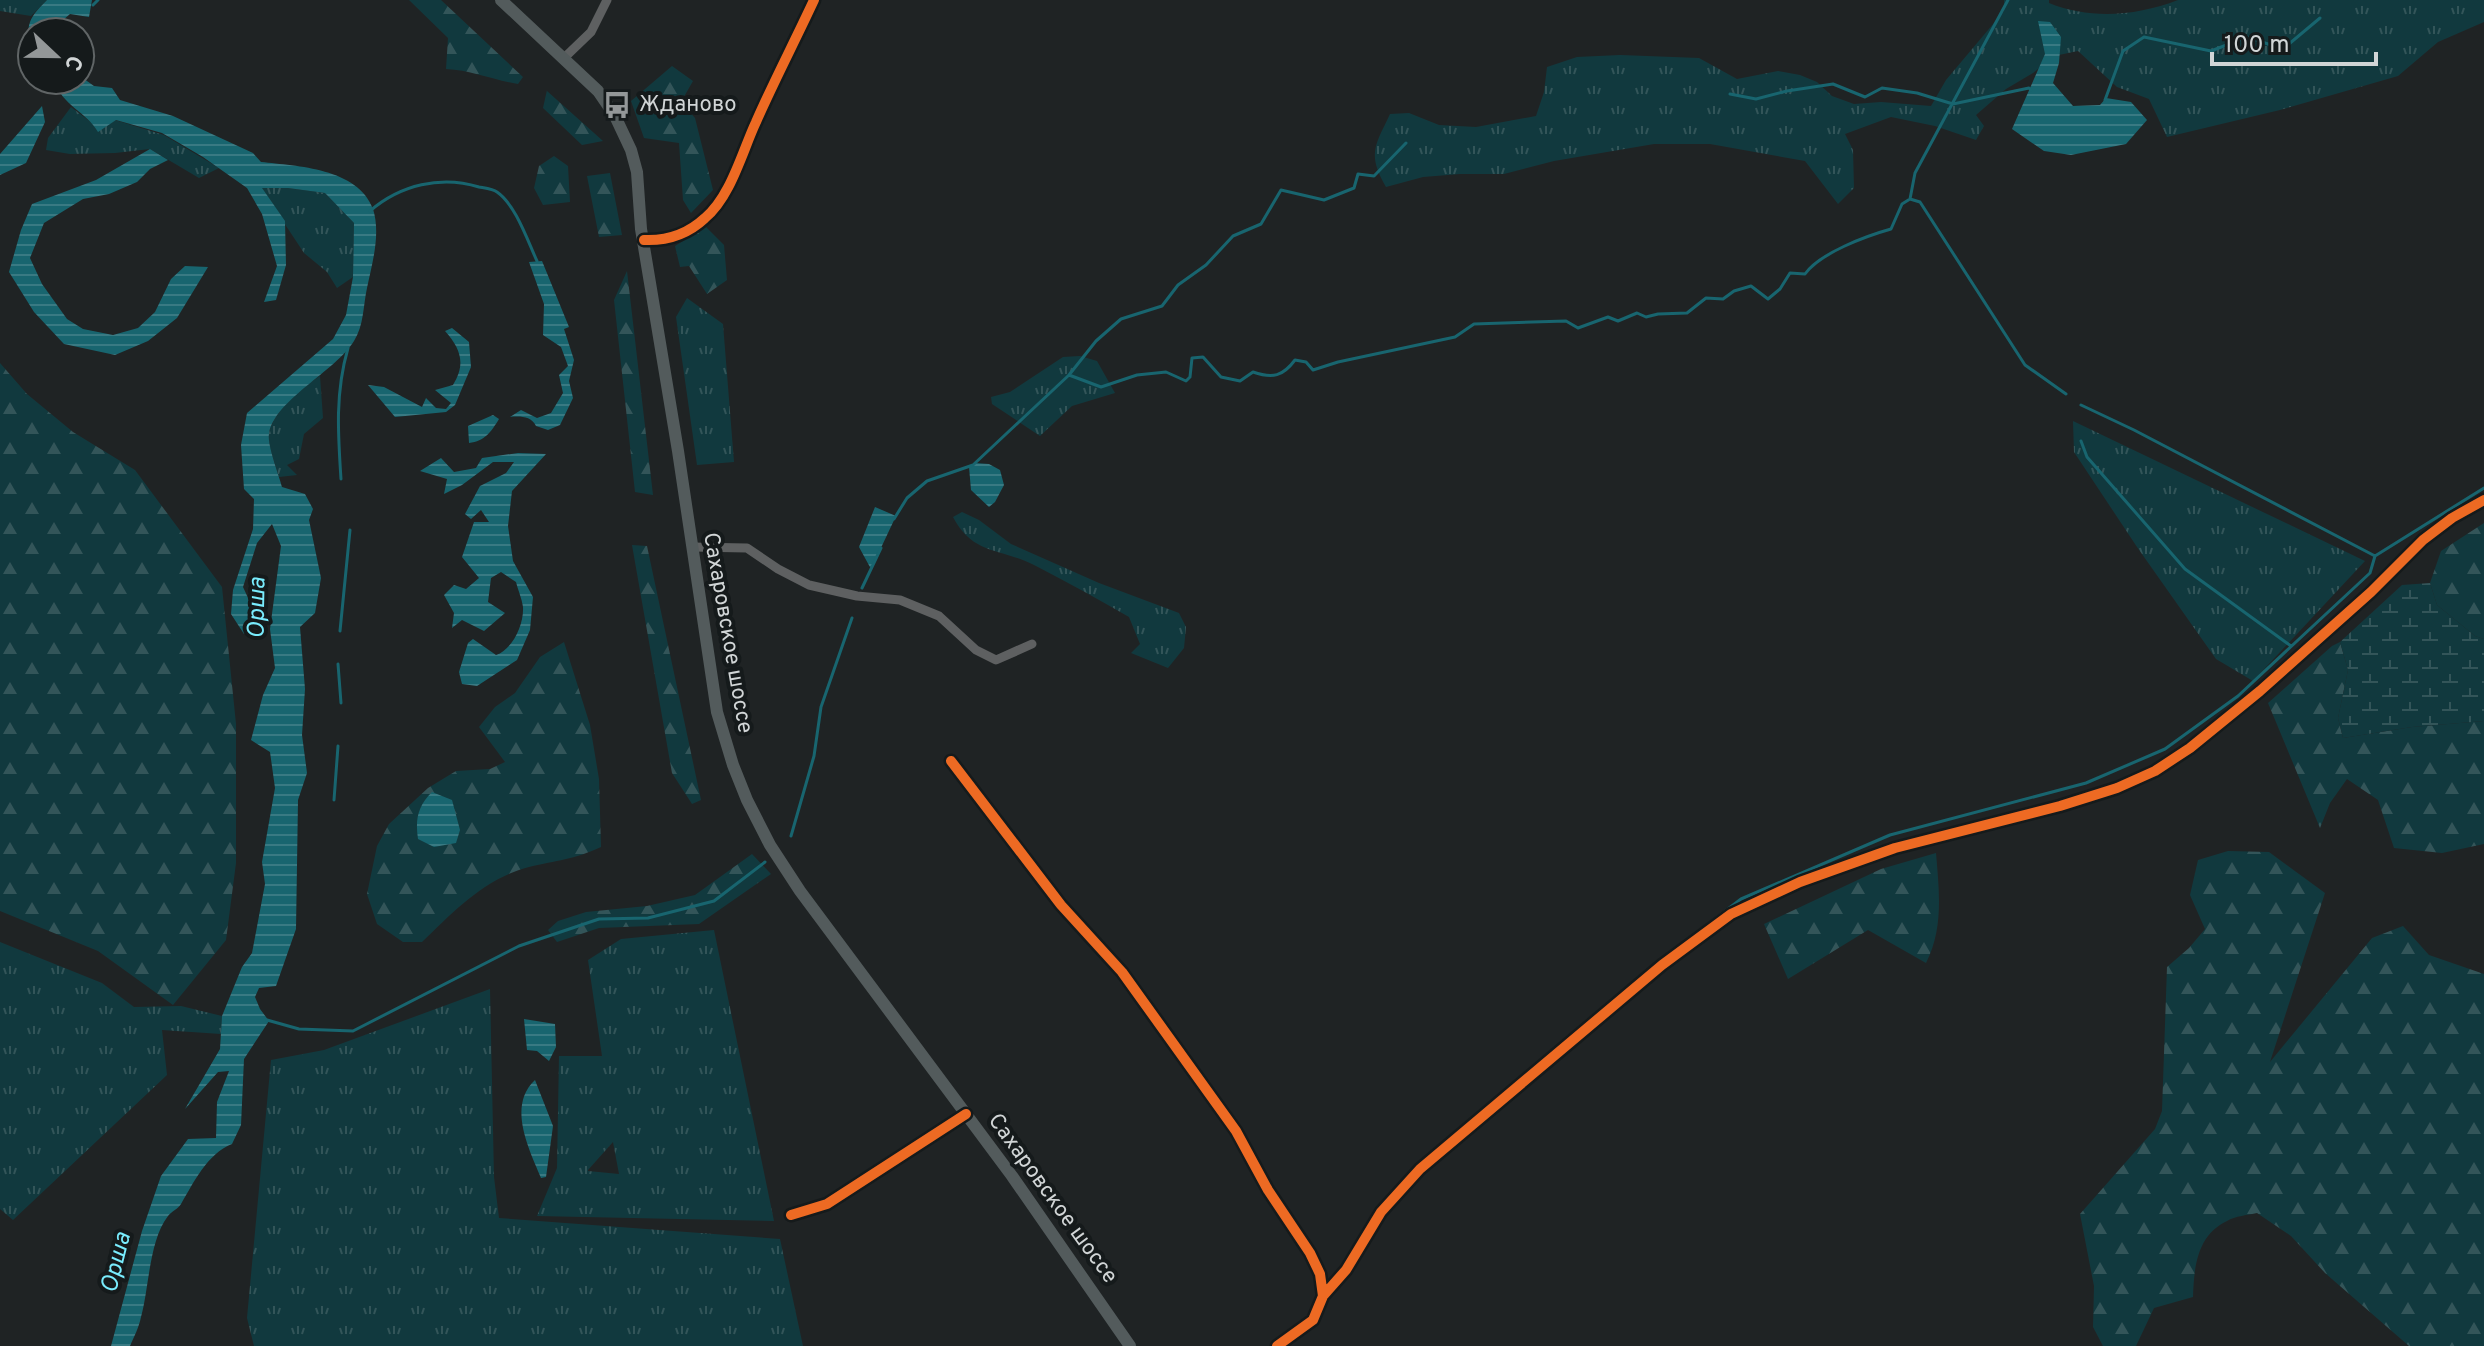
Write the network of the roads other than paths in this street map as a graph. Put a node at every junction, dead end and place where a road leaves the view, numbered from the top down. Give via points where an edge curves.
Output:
1 (501, 0) edge
2 (607, 0) edge
3 (814, 0) edge
4 (564, 58) junction
5 (644, 240) junction
6 (2484, 500) edge
7 (692, 547) junction
8 (1032, 644) dead end
9 (951, 761) dead end
10 (966, 1114) junction
11 (791, 1215) dead end
12 (1323, 1296) junction
13 (1130, 1346) edge
14 (1277, 1346) edge

1 - 4 main road, Сахаровское шоссе
2 - 4 street via 591,32
3 - 5 street via 725,196 691,229 662,241
4 - 5 main road, Сахаровское шоссе via 603,97 626,136 637,172
5 - 7 main road, Сахаровское шоссе
6 - 12 street via 2423,540 2260,691 2155,771 2060,806 1895,848 1731,914 1662,965 1420,1169 1388,1203
7 - 8 street via 747,548 809,585 900,600 939,616 976,650 996,660
7 - 10 main road, Сахаровское шоссе via 717,712 755,817 791,879
9 - 12 street via 1061,905 1122,972 1236,1131 1310,1253
10 - 11 street via 827,1204
10 - 13 main road, Сахаровское шоссе
12 - 14 street via 1313,1320

